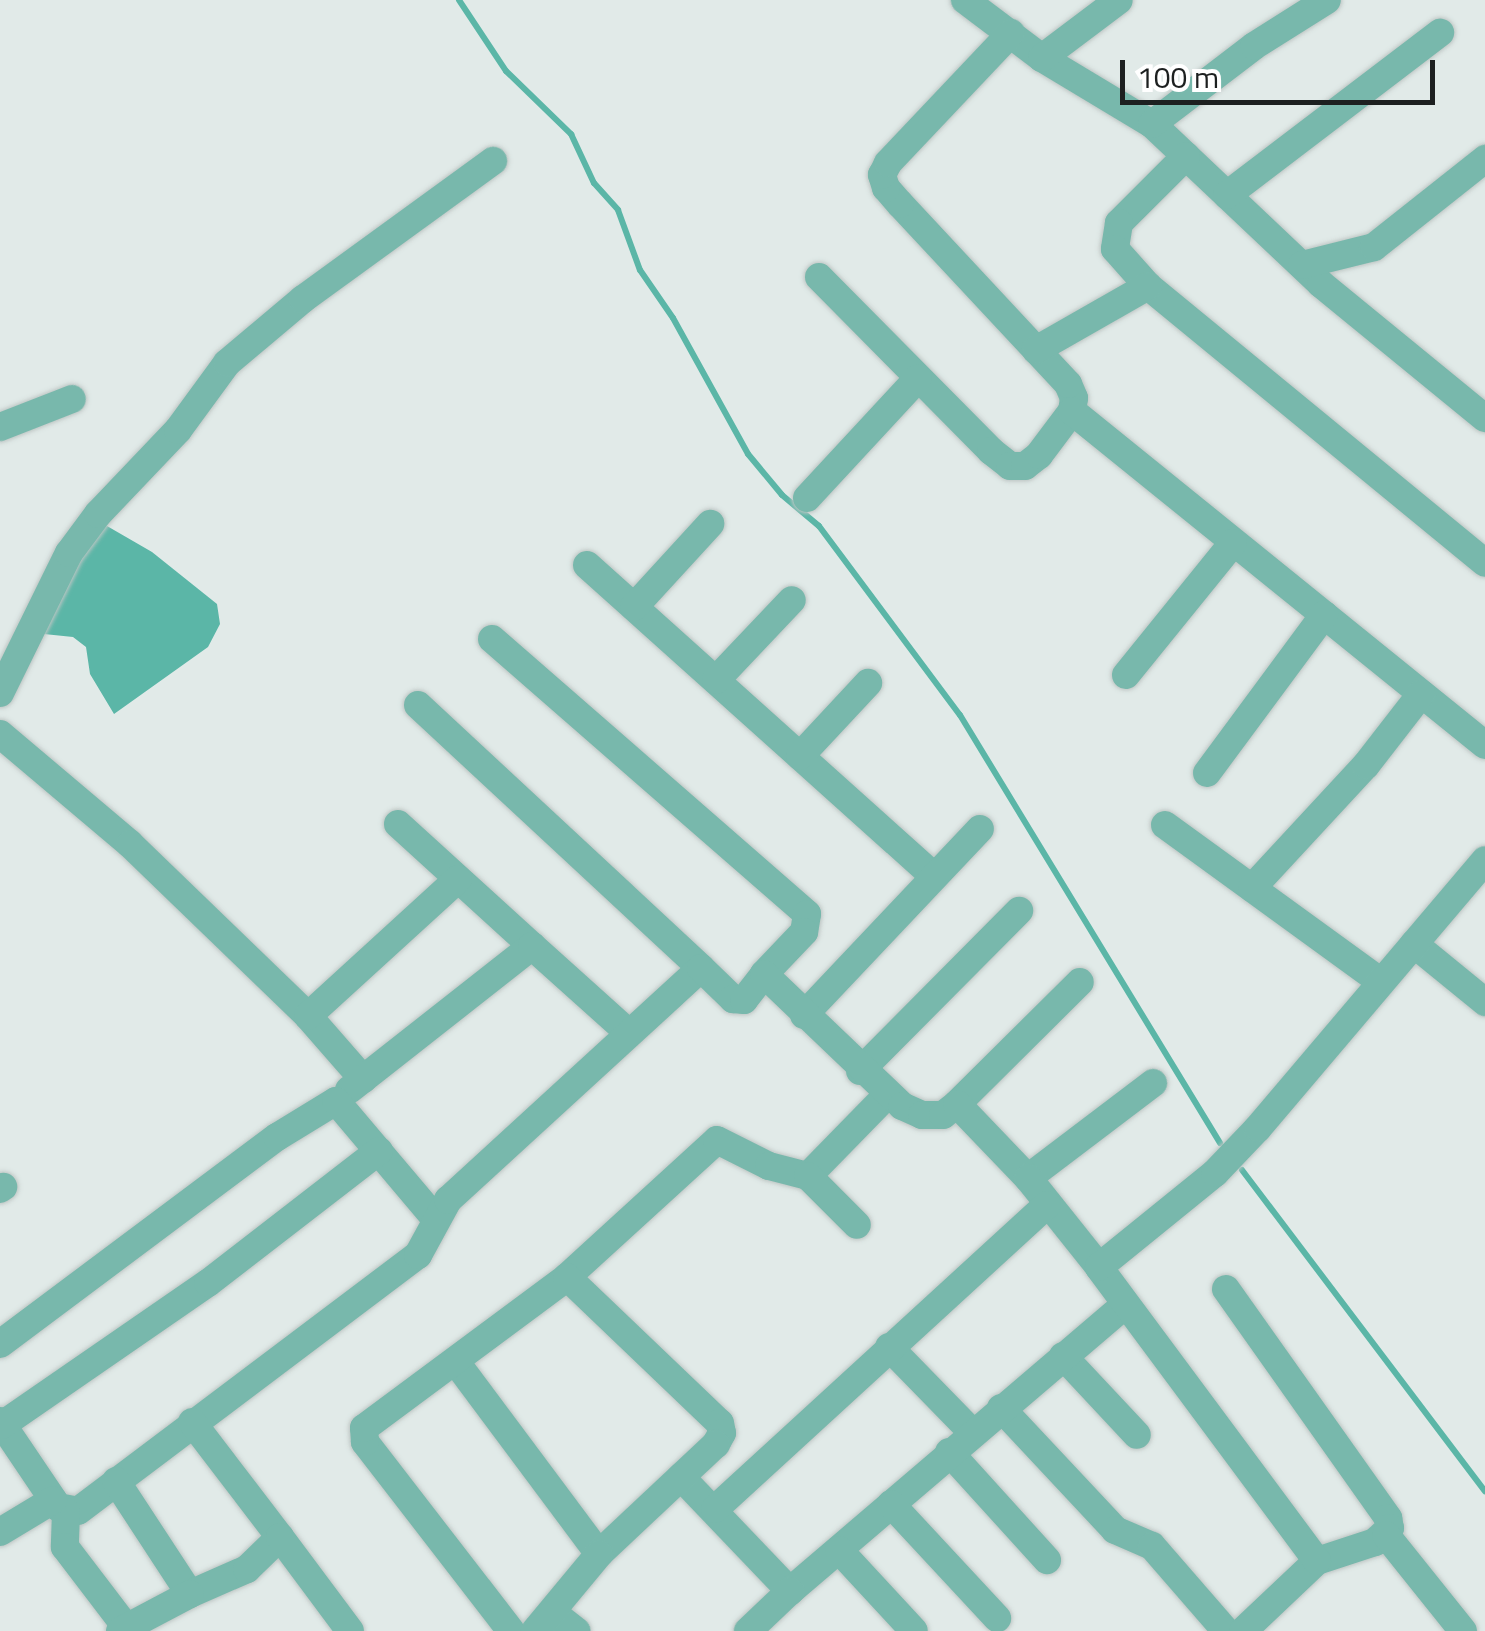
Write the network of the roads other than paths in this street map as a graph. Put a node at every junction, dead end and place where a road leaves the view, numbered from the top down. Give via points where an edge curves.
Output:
1 (965, 0) edge
2 (1120, 0) edge
3 (1327, 0) edge
4 (1440, 32) dead end
5 (1011, 33) junction
6 (1042, 58) junction
7 (1152, 124) junction
8 (1186, 156) junction
9 (1485, 159) edge
10 (493, 161) dead end
11 (1227, 195) junction
12 (1302, 266) junction
13 (818, 277) dead end
14 (1148, 286) junction
15 (1036, 350) junction
16 (918, 378) junction
17 (72, 399) dead end
18 (1072, 410) junction
19 (1485, 418) edge
20 (0, 427) edge
21 (807, 498) dead end
22 (710, 524) dead end
23 (1233, 542) junction
24 (1485, 563) edge
25 (587, 565) dead end
26 (792, 600) dead end
27 (634, 607) junction
28 (1324, 615) junction
29 (492, 639) dead end
30 (1126, 675) dead end
31 (716, 680) junction
32 (868, 683) dead end
33 (0, 693) edge
34 (1421, 694) junction
35 (418, 705) dead end
36 (0, 734) edge
37 (1485, 745) edge
38 (800, 756) junction
39 (1207, 773) dead end
40 (398, 824) dead end
41 (1165, 825) dead end
42 (980, 829) dead end
43 (1485, 860) edge
44 (934, 876) junction
45 (458, 879) junction
46 (1252, 888) junction
47 (1019, 912) dead end
48 (1414, 944) junction
49 (532, 946) junction
50 (700, 968) junction
51 (764, 974) junction
52 (1080, 982) dead end
53 (1382, 982) junction
54 (1485, 1002) edge
55 (804, 1014) junction
56 (308, 1016) junction
57 (628, 1033) junction
58 (860, 1070) junction
59 (363, 1079) junction
60 (1153, 1083) dead end
61 (888, 1094) junction
62 (336, 1101) junction
63 (957, 1104) junction
64 (380, 1151) junction
65 (808, 1176) junction
66 (1028, 1178) junction
67 (1047, 1205) junction
68 (435, 1218) junction
69 (857, 1225) dead end
70 (1098, 1267) junction
71 (568, 1277) junction
72 (1226, 1289) dead end
73 (1125, 1305) junction
74 (0, 1344) edge
75 (889, 1347) junction
76 (1064, 1356) junction
77 (456, 1362) junction
78 (1000, 1408) junction
79 (192, 1422) junction
80 (1, 1423) edge
81 (972, 1432) junction
82 (1136, 1434) dead end
83 (949, 1452) junction
84 (681, 1476) junction
85 (116, 1481) junction
86 (890, 1504) junction
87 (60, 1506) junction
88 (715, 1509) junction
89 (0, 1532) edge
90 (1386, 1535) junction
91 (280, 1537) junction
92 (839, 1550) junction
93 (599, 1554) junction
94 (1048, 1560) dead end
95 (1316, 1562) junction
96 (790, 1591) junction
97 (190, 1594) junction
98 (997, 1618) dead end
99 (544, 1621) edge
100 (123, 1629) edge
101 (754, 1629) edge
102 (350, 1631) edge
103 (510, 1631) edge
104 (576, 1631) edge
105 (914, 1631) edge
106 (1226, 1631) edge
107 (1242, 1631) edge
108 (1463, 1631) edge

1 - 5 street
2 - 6 street
3 - 7 street
4 - 11 street
5 - 6 street
5 - 15 street via 882,175 900,204
6 - 7 street
7 - 8 street
8 - 11 street
8 - 14 street via 1114,234 1115,249
9 - 12 street via 1374,247
10 - 33 street via 303,299 227,364 69,553
11 - 12 street
12 - 19 street
13 - 16 street
14 - 15 street
14 - 24 street
15 - 18 street via 1068,384
16 - 18 street via 1010,466 1039,456
16 - 21 street
17 - 20 street
18 - 23 street
22 - 27 street
23 - 28 street
23 - 30 street
25 - 27 street
26 - 31 street
27 - 31 street
28 - 34 street
28 - 39 street
29 - 51 street via 807,914 804,932
31 - 38 street
32 - 38 street
34 - 37 street
34 - 46 street via 1366,765
35 - 50 street
36 - 56 street via 130,844
38 - 44 street
40 - 45 street
41 - 46 street
42 - 44 street
43 - 48 street
44 - 55 street
45 - 49 street
45 - 56 street
46 - 53 street
47 - 58 street
48 - 53 street
48 - 54 street
49 - 57 street
49 - 59 street
50 - 51 street via 733,1000 744,1000
50 - 57 street
51 - 55 street
52 - 63 street
53 - 70 street via 1215,1173
55 - 58 street
56 - 59 street
57 - 68 street
58 - 61 street
59 - 62 street
60 - 66 street
61 - 63 street via 922,1115 943,1115
61 - 65 street
62 - 64 street
62 - 74 street
63 - 66 street
64 - 68 street
64 - 80 street via 208,1283
65 - 69 street
65 - 71 street via 716,1140
66 - 67 street
67 - 70 street
67 - 75 street
68 - 79 street via 418,1256
70 - 73 street
71 - 77 street
71 - 84 street via 720,1423 716,1444
72 - 90 street via 1388,1518
73 - 76 street
73 - 95 street
75 - 81 street
75 - 88 street
76 - 78 street
76 - 82 street
77 - 93 street
77 - 103 street via 373,1417 364,1428 365,1442
78 - 81 street
78 - 106 street via 1115,1530 1152,1546
79 - 85 street
79 - 91 street
80 - 87 street
81 - 83 street
83 - 86 street
83 - 94 street
84 - 88 street
84 - 93 street
85 - 87 street via 78,1511
85 - 97 street
86 - 92 street
86 - 98 street
87 - 89 street
87 - 100 street via 65,1547
88 - 96 street
90 - 95 street
90 - 108 street
91 - 97 street via 247,1569
91 - 102 street
92 - 96 street
92 - 105 street
93 - 99 street
95 - 107 street
96 - 101 street
97 - 100 street
99 - 104 street

